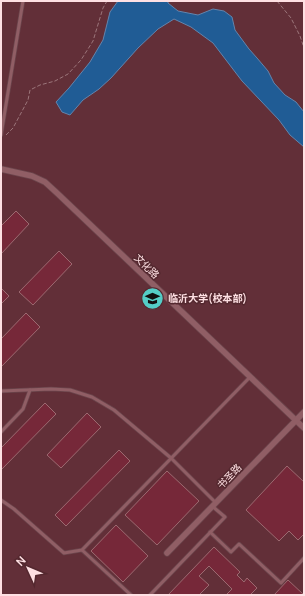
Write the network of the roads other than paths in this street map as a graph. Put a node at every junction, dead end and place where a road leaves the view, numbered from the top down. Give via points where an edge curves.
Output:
1 (23, 1) edge
2 (3, 136) edge
3 (1, 169) edge
4 (250, 377) junction
5 (30, 390) junction
6 (1, 391) edge
7 (304, 412) edge
8 (296, 420) junction
9 (304, 428) edge
10 (1, 432) edge
11 (171, 458) junction
12 (1, 500) edge
13 (214, 504) junction
14 (210, 532) junction
15 (82, 550) junction
16 (167, 553) dead end
17 (304, 558) edge
18 (131, 595) edge
19 (150, 595) edge

1 - 2 lane
3 - 4 street, 文化路 via 32,176 45,182
4 - 8 street, 文化路
4 - 11 lane
5 - 6 lane
5 - 10 lane via 23,409
5 - 11 lane via 70,390 92,397 114,410
7 - 8 street, 书圣路
8 - 9 street, 文化路
8 - 13 street, 书圣路
11 - 13 lane
11 - 15 lane
12 - 15 lane via 64,553
13 - 14 lane via 224,518
13 - 16 street, 书圣路
14 - 17 lane via 231,552 239,544 281,583
14 - 19 lane
15 - 18 lane

